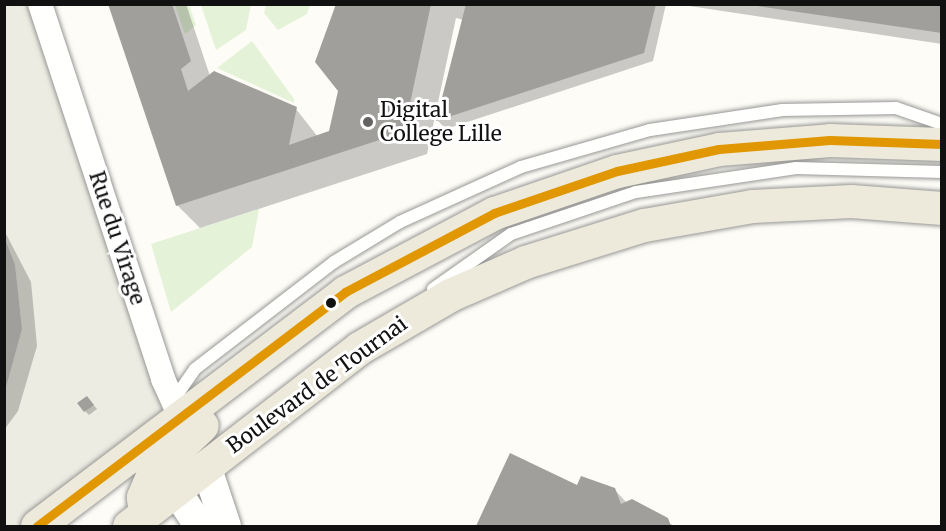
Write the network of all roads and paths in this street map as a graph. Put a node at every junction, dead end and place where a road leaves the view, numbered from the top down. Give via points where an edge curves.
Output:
1 (40, 4) edge
2 (942, 124) edge
3 (942, 144) edge
4 (942, 172) edge
5 (775, 204) junction
6 (942, 208) edge
7 (942, 225) edge
8 (379, 335) junction
9 (184, 426) junction
10 (206, 466) junction
11 (163, 484) junction
12 (89, 486) junction
13 (142, 522) edge
14 (37, 526) edge
15 (199, 526) edge
16 (226, 526) edge

1 - 9 street, Rue du Virage
2 - 9 lane via 911,111 876,106 782,110 650,130 521,167 400,222 315,276 188,376 179,392
3 - 9 main road via 830,140 687,155 580,182 462,228
4 - 8 lane via 764,171 609,199 496,242
5 - 6 main road, Boulevard de Tournai via 861,202
5 - 7 street
5 - 8 main road, Boulevard de Tournai via 685,216 574,244 472,285
8 - 10 main road, Boulevard de Tournai
9 - 10 street, Rue du Virage
9 - 11 main road
9 - 12 main road
10 - 11 main road, Boulevard de Tournai
10 - 16 street
11 - 12 main road via 126,477
11 - 13 main road
11 - 15 street
12 - 14 main road

